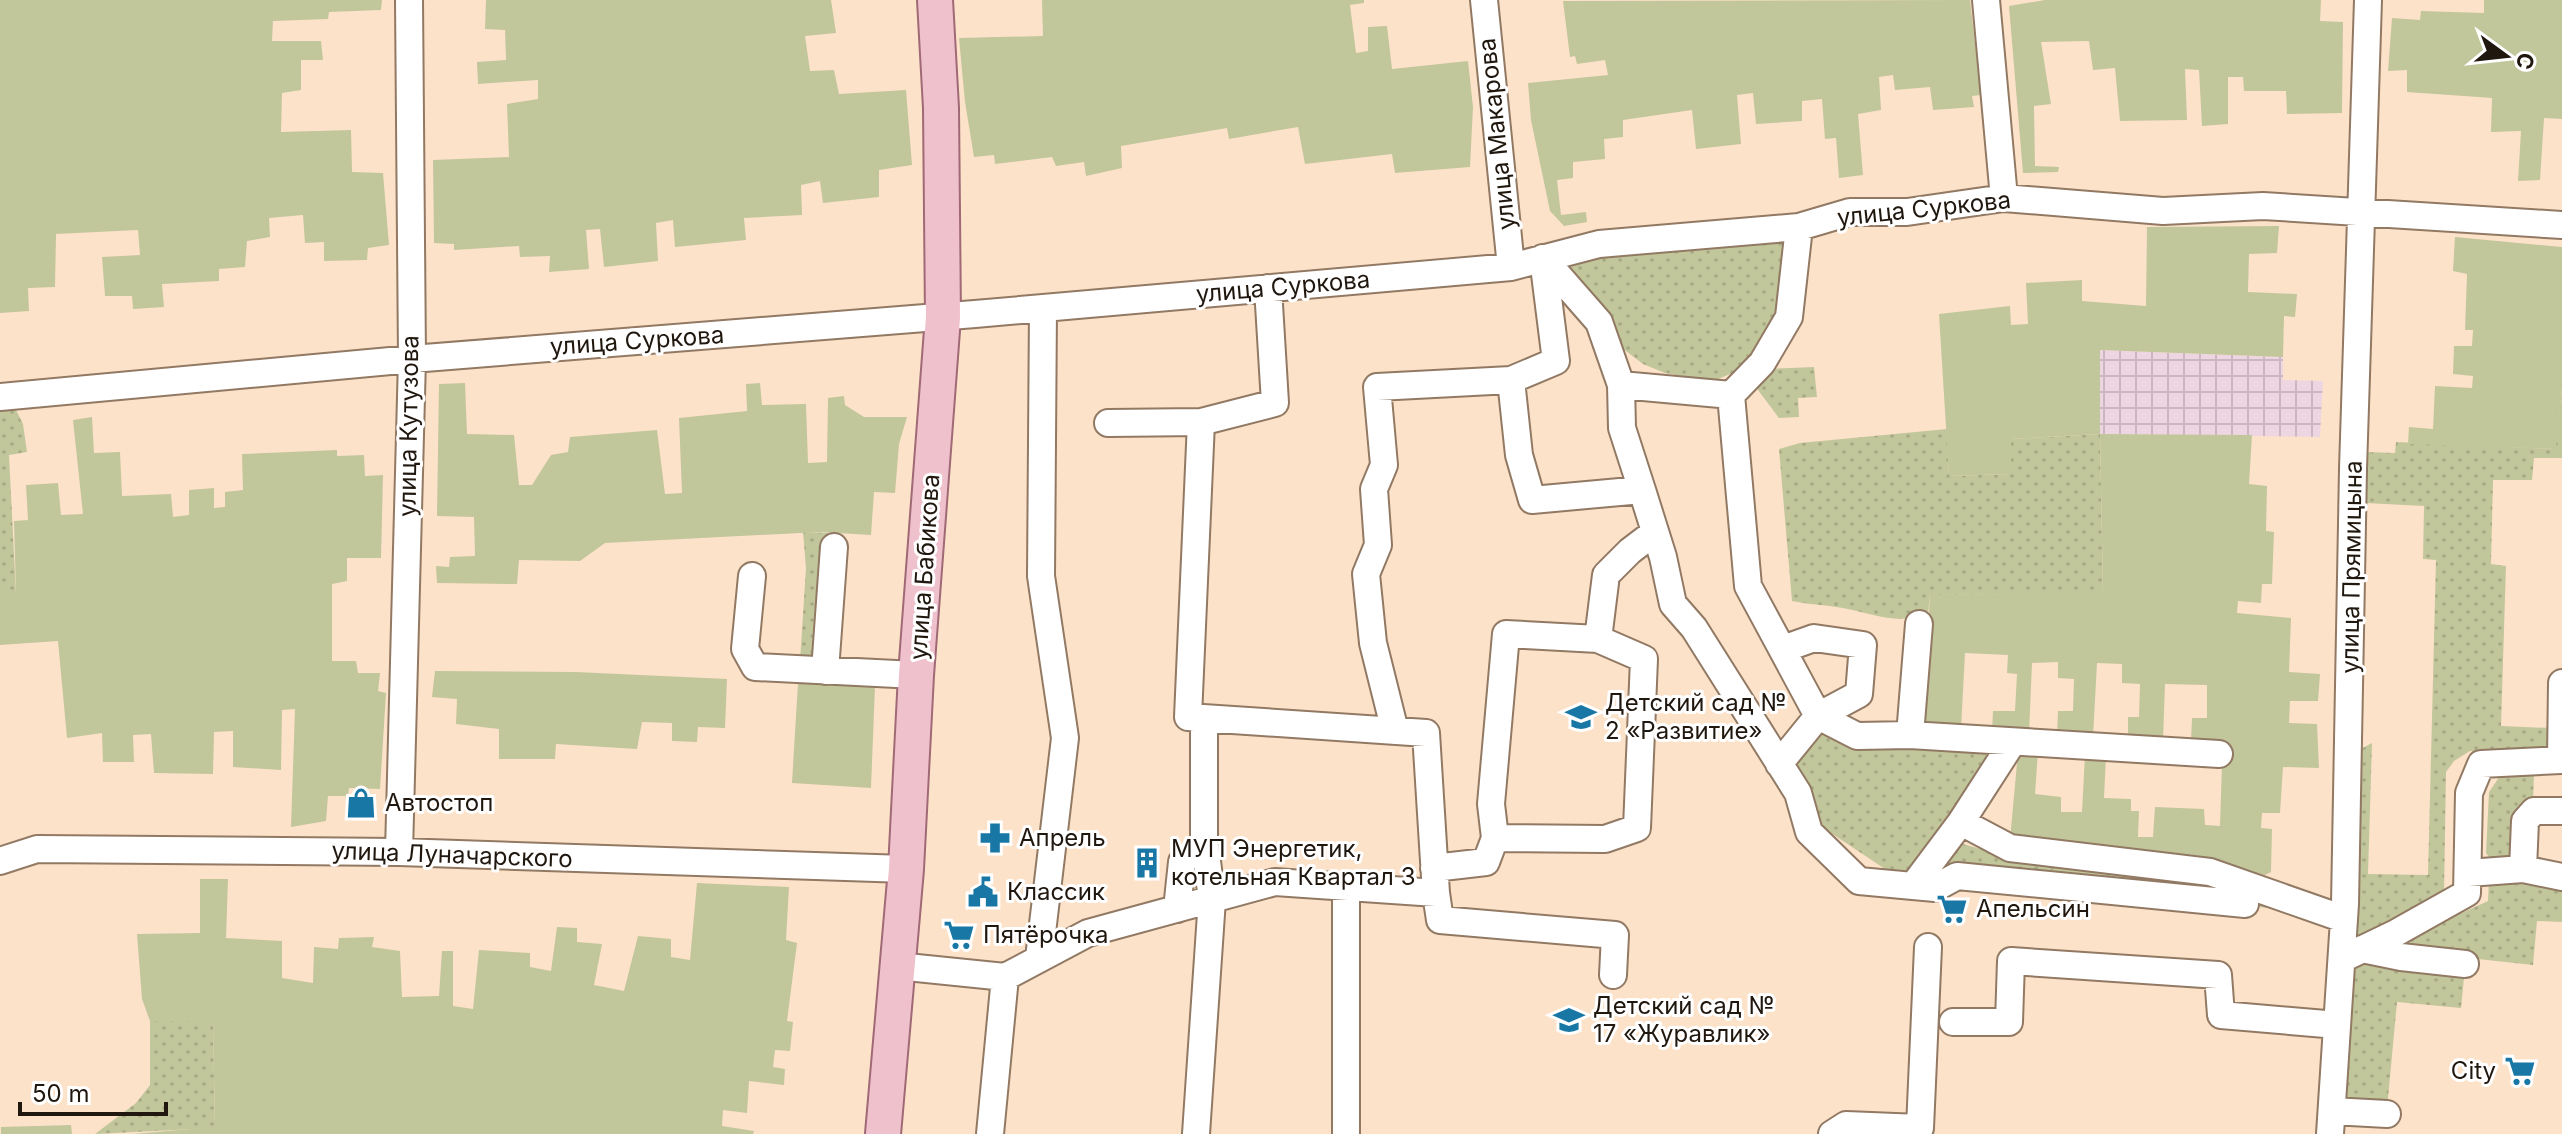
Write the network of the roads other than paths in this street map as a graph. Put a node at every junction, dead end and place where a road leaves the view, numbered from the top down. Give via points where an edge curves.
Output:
1 (409, 0) edge
2 (935, 0) edge
3 (1484, 0) edge
4 (1986, 0) edge
5 (2368, 0) edge
6 (2004, 198) junction
7 (2362, 214) junction
8 (2562, 225) edge
9 (1799, 227) junction
10 (1543, 258) junction
11 (1511, 267) junction
12 (1268, 288) junction
13 (1043, 308) junction
14 (943, 317) junction
15 (412, 359) junction
16 (1511, 380) junction
17 (1621, 385) junction
18 (1731, 395) junction
19 (0, 397) edge
20 (1201, 422) junction
21 (1108, 423) dead end
22 (1642, 490) junction
23 (1655, 532) junction
24 (834, 547) dead end
25 (752, 576) dead end
26 (1919, 624) dead end
27 (1598, 639) junction
28 (1783, 649) junction
29 (825, 671) junction
30 (916, 675) junction
31 (2562, 683) edge
32 (1818, 716) junction
33 (1204, 718) junction
34 (2562, 723) edge
35 (1395, 731) junction
36 (1910, 735) junction
37 (2012, 743) junction
38 (2219, 754) dead end
39 (1779, 764) junction
40 (2562, 811) edge
41 (1961, 822) junction
42 (1495, 838) junction
43 (399, 852) junction
44 (0, 861) edge
45 (1186, 862) junction
46 (906, 869) junction
47 (2523, 869) junction
48 (2468, 873) junction
49 (2562, 877) edge
50 (1435, 880) junction
51 (1913, 886) junction
52 (1346, 887) junction
53 (1212, 899) junction
54 (2245, 904) dead end
55 (1177, 909) junction
56 (2344, 919) junction
57 (1928, 947) dead end
58 (2352, 954) junction
59 (1039, 958) junction
60 (2465, 964) dead end
61 (897, 966) junction
62 (1613, 975) dead end
63 (1005, 977) junction
64 (1953, 1022) dead end
65 (2337, 1025) junction
66 (2387, 1114) dead end
67 (2331, 1123) edge
68 (883, 1134) edge
69 (990, 1134) edge
70 (1196, 1134) edge
71 (1346, 1134) edge
72 (1832, 1134) edge

1 - 15 street, улица Кутузова
2 - 14 main road, улица Бабикова
3 - 11 street, улица Макарова
4 - 6 street
5 - 7 street, улица Прямицына
6 - 7 street, улица Суркова via 2163,211 2263,206
6 - 9 street, улица Суркова via 1907,212 1850,212
7 - 8 street, улица Суркова
7 - 56 street, улица Прямицына
9 - 10 street, улица Суркова via 1599,244
9 - 18 street via 1789,317 1762,363
10 - 11 street, улица Суркова
10 - 16 street via 1556,361
10 - 17 street via 1599,322
11 - 12 street, улица Суркова
12 - 13 street, улица Суркова
12 - 20 street via 1275,403
13 - 14 street, улица Суркова
13 - 59 street via 1041,576 1065,738
14 - 15 street, улица Суркова
14 - 30 main road, улица Бабикова
15 - 19 street, улица Суркова
15 - 43 street, улица Кутузова
16 - 22 street via 1519,455 1532,500
16 - 35 street via 1377,387 1384,465 1374,489 1378,545 1366,574 1373,643
17 - 18 street
17 - 22 street via 1622,428
18 - 28 street via 1748,586
20 - 21 street
20 - 33 street via 1188,717
22 - 23 street
23 - 27 street via 1606,575
23 - 39 street via 1673,604 1694,628
24 - 29 street
25 - 29 street via 745,649 755,667
26 - 36 street
27 - 42 street via 1506,634 1491,804
27 - 42 street via 1644,659 1637,828 1605,839
28 - 32 street
28 - 32 street via 1814,638 1863,645 1859,694
29 - 30 street
30 - 46 main road, улица Бабикова
31 - 34 street
32 - 36 street via 1857,736
32 - 39 street
33 - 35 street
33 - 45 street via 1204,839
34 - 48 street via 2561,760 2481,764 2469,793
35 - 50 street via 1426,733
36 - 37 street
37 - 38 street
37 - 41 street
39 - 51 street via 1798,793 1809,832 1859,881
40 - 47 street via 2534,811 2525,821
41 - 51 street
41 - 56 street via 2010,848 2210,872
42 - 50 street via 1486,862
43 - 44 street, улица Луначарского via 37,849
43 - 46 street, улица Луначарского
45 - 53 street
45 - 55 street
46 - 61 main road, улица Бабикова
47 - 48 street
47 - 49 street
48 - 58 street via 2467,893
50 - 52 street
50 - 62 street via 1440,920 1615,935
51 - 54 street via 1935,888 1957,876
52 - 53 street via 1275,882
52 - 71 street
53 - 55 street
53 - 70 street
55 - 59 street via 1088,933
56 - 58 street, улица Прямицына
57 - 72 street via 1920,1128 1846,1125
58 - 60 street
58 - 65 street, улица Прямицына
59 - 63 street
61 - 63 street
61 - 68 main road, улица Бабикова
63 - 69 street
64 - 65 street via 2009,1022 2011,961 2218,975 2221,1015
65 - 67 street, улица Прямицына
66 - 67 street

